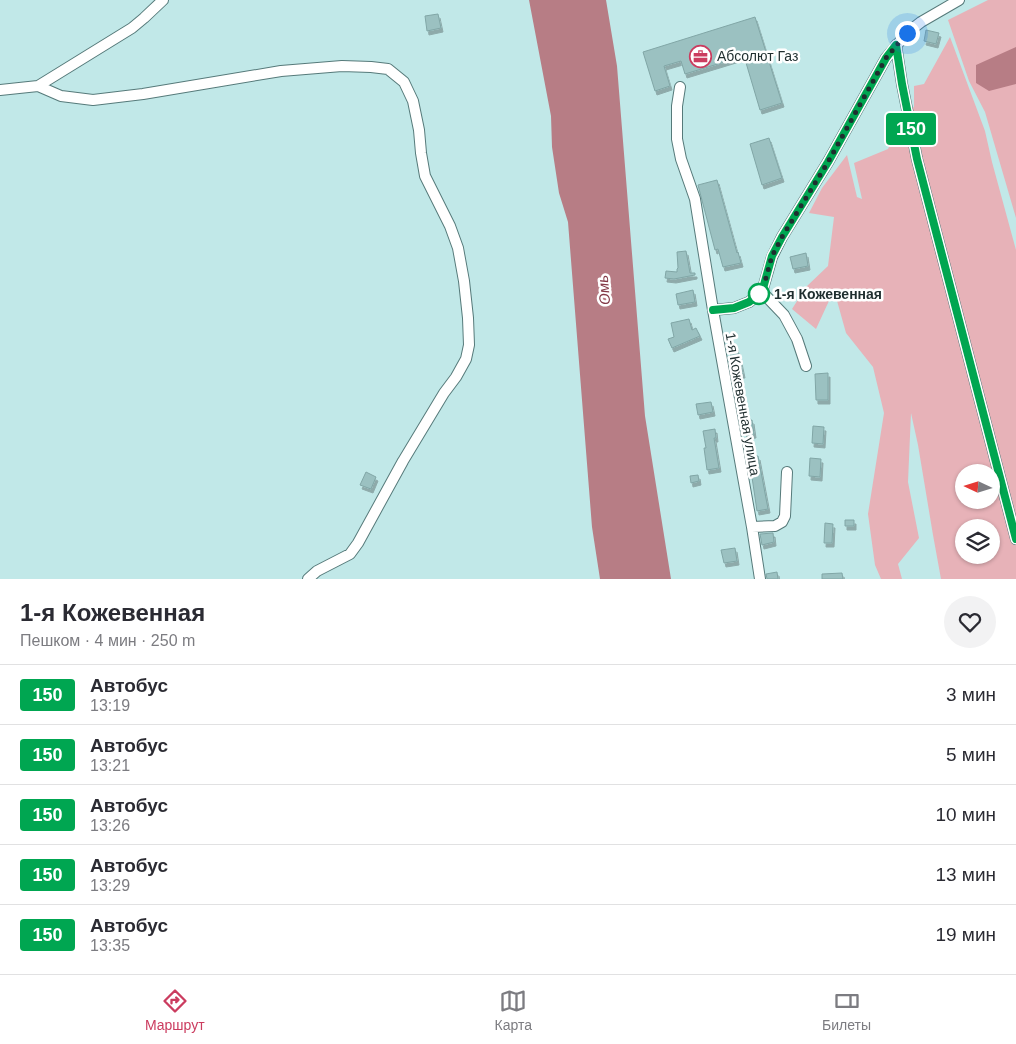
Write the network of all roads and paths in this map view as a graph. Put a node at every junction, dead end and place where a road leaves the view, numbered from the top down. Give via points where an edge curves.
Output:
1 (163, 0) edge
2 (959, 0) edge
3 (896, 45) junction
4 (38, 86) junction
5 (680, 87) dead end
6 (0, 90) edge
7 (762, 292) junction
8 (713, 310) junction
9 (806, 366) dead end
10 (787, 472) dead end
11 (752, 528) junction
12 (1016, 539) edge
13 (308, 579) edge
14 (760, 579) edge

1 - 4 street via 132,28
2 - 3 street via 921,22
3 - 7 street via 782,237 772,256
3 - 12 street via 917,159
4 - 6 street
4 - 13 street via 61,96 93,100 342,66 388,69 404,82 413,101 425,176 458,248 469,345 456,377 403,461 358,543 350,554
5 - 8 street, 1-я Кожевенная улица via 677,139 695,198
7 - 8 street via 734,308
7 - 9 street via 784,315
8 - 11 street, 1-я Кожевенная улица
10 - 11 street via 782,522 775,526
11 - 14 street, 1-я Кожевенная улица

